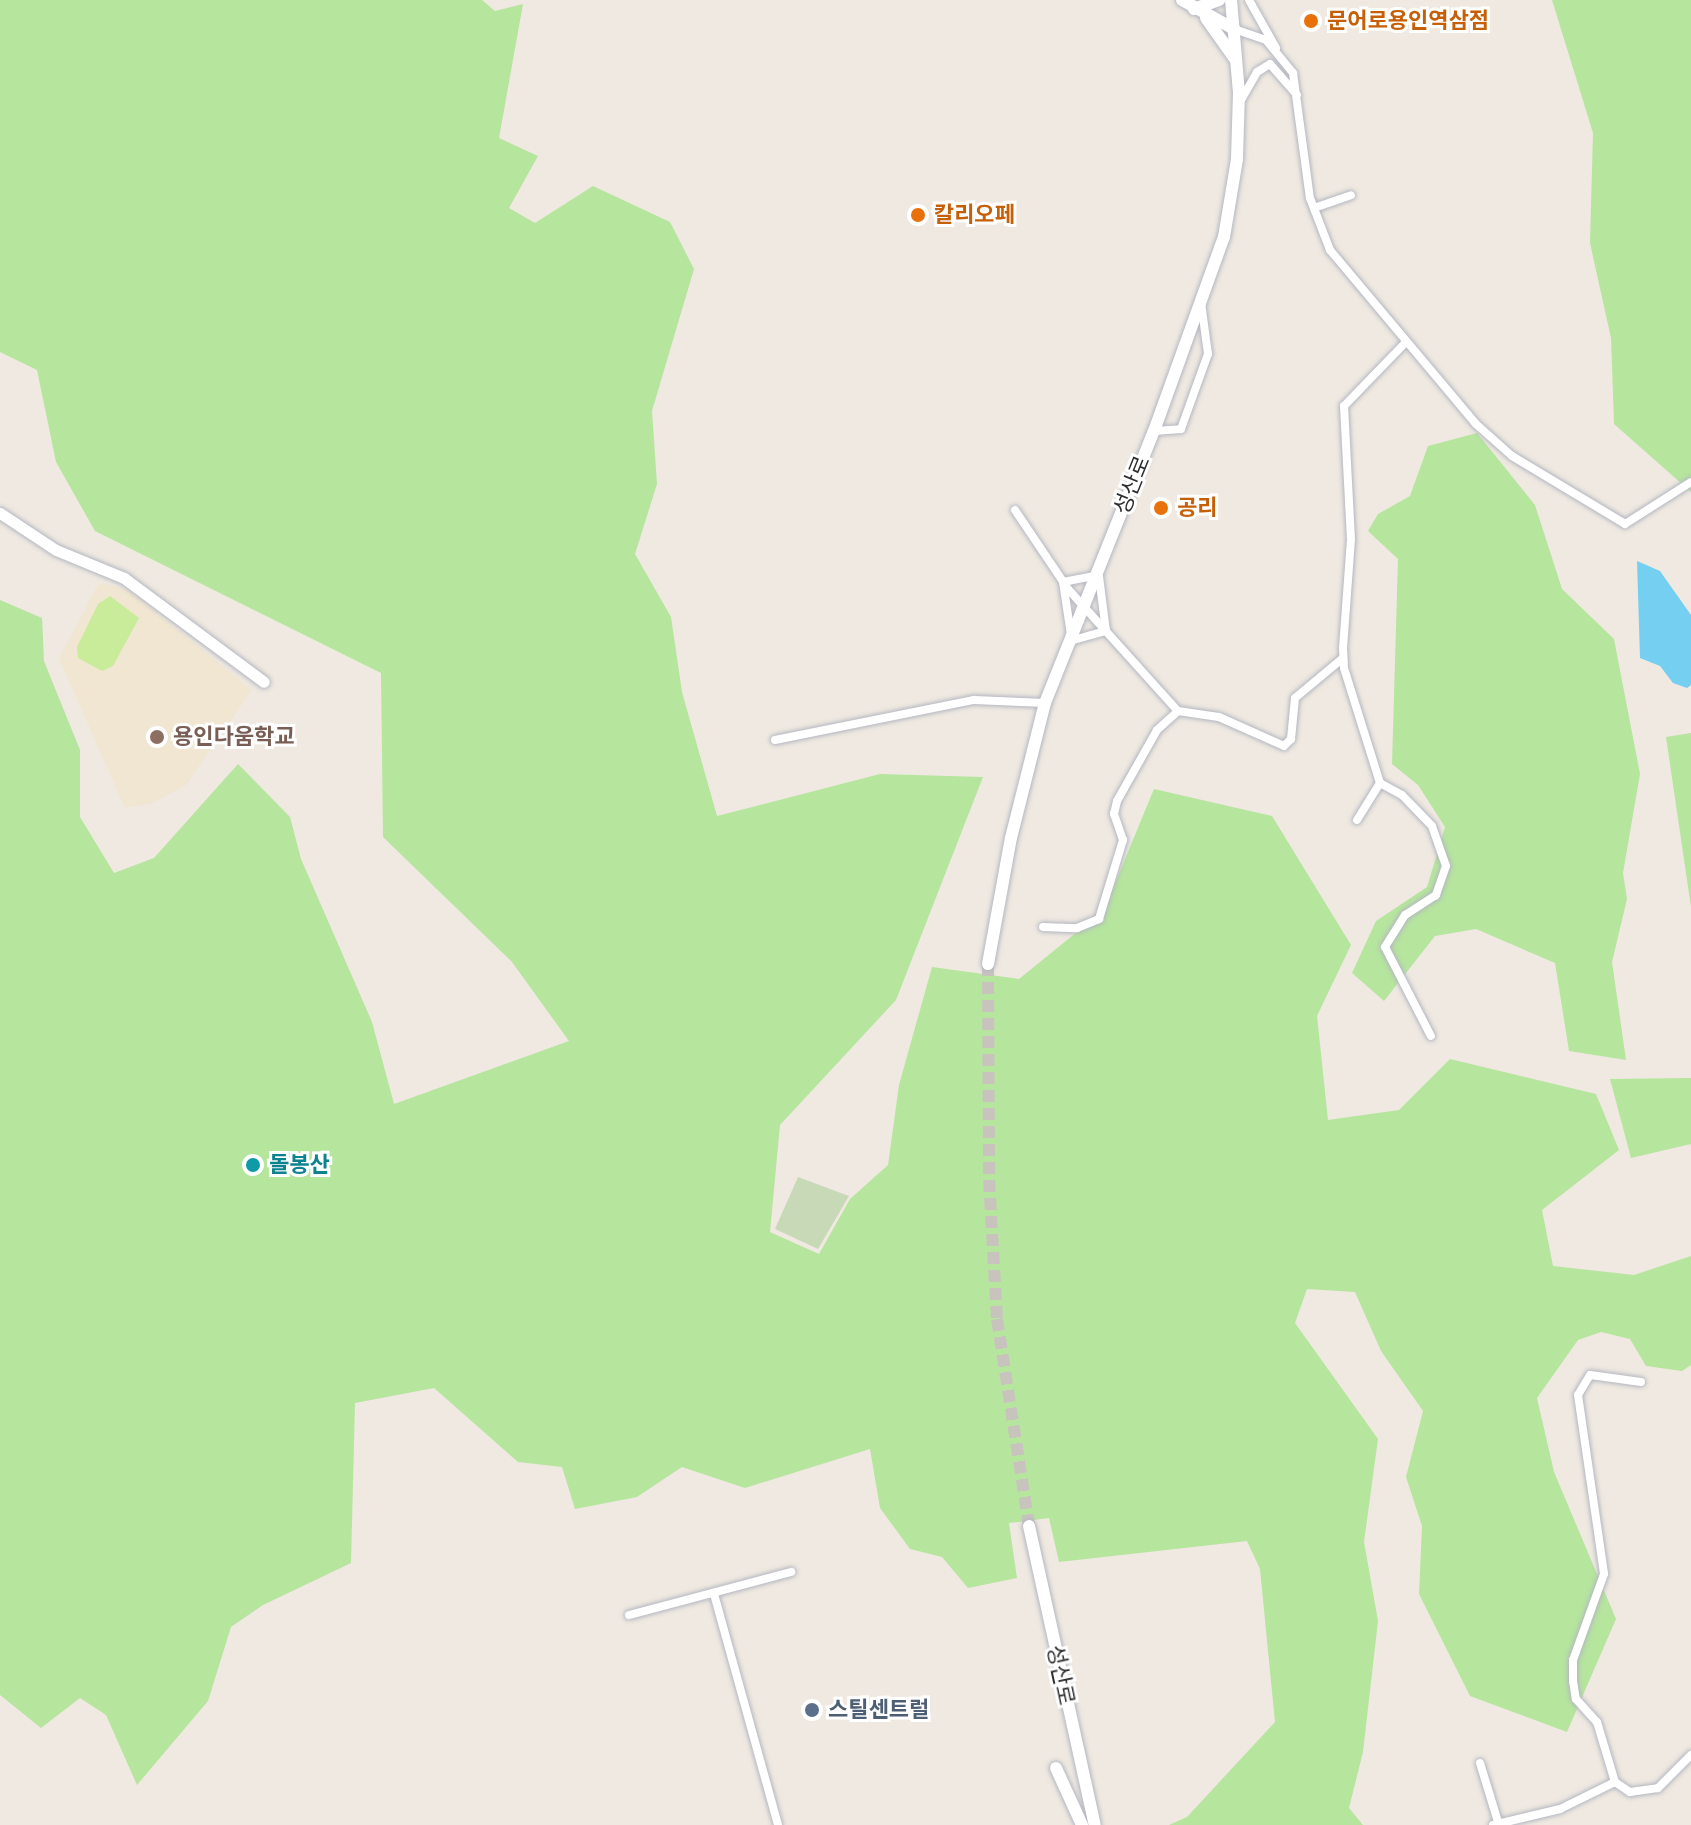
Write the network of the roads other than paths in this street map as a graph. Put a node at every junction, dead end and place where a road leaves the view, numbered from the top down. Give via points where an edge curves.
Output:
1 (1182, 0) edge
2 (1219, 0) edge
3 (1231, 0) edge
4 (1249, 0) edge
5 (1199, 12) junction
6 (1234, 29) junction
7 (1276, 49) junction
8 (1237, 61) junction
9 (1299, 96) junction
10 (1239, 105) junction
11 (1351, 195) dead end
12 (1314, 208) junction
13 (1201, 301) junction
14 (1406, 342) junction
15 (1154, 431) junction
16 (1691, 482) edge
17 (1015, 510) dead end
18 (0, 513) edge
19 (1097, 571) junction
20 (1063, 582) junction
21 (1082, 605) junction
22 (1106, 631) junction
23 (1070, 638) junction
24 (1343, 658) junction
25 (264, 682) dead end
26 (1045, 703) junction
27 (1178, 711) junction
28 (775, 740) dead end
29 (1380, 783) junction
30 (1357, 820) dead end
31 (1043, 927) dead end
32 (988, 964) tunnel mouth
33 (1431, 1036) dead end
34 (1641, 1382) dead end
35 (1029, 1526) tunnel mouth
36 (791, 1572) dead end
37 (714, 1594) junction
38 (629, 1615) dead end
39 (1691, 1755) edge
40 (1480, 1763) dead end
41 (1056, 1768) dead end
42 (1615, 1782) junction
43 (1496, 1824) edge
44 (778, 1825) edge
45 (1082, 1825) edge
46 (1095, 1825) edge

1 - 5 main road
2 - 5 main road
3 - 6 main road, 성산로
4 - 7 street
5 - 6 main road
5 - 8 main road
6 - 7 street via 1254,34
6 - 8 main road, 성산로
7 - 9 street via 1293,73
8 - 10 main road, 성산로
9 - 10 street via 1279,69 1265,65
9 - 12 street
10 - 13 main road, 성산로 via 1224,237
11 - 12 street
12 - 14 street via 1330,250
13 - 15 main road, 성산로
13 - 15 street via 1208,354 1181,429
14 - 16 street via 1512,456 1625,524
14 - 24 street via 1344,406 1351,539
15 - 19 main road, 성산로
17 - 20 street
18 - 25 street via 56,550 124,578
19 - 20 street
19 - 21 main road, 성산로
19 - 22 street
20 - 21 street
20 - 23 street
21 - 22 street
21 - 23 main road, 성산로
22 - 23 street
22 - 27 street
23 - 26 main road, 성산로
24 - 27 street via 1295,698 1291,739 1284,746 1219,717
24 - 29 street
26 - 28 street via 974,700
26 - 32 main road, 성산로 via 1011,838
27 - 31 street via 1157,730 1117,801 1114,814 1123,840 1099,919 1077,928
29 - 30 street
29 - 33 street via 1402,795 1432,826 1446,866 1436,895 1405,915 1385,947
34 - 42 street via 1590,1375 1578,1395 1604,1574 1573,1660 1573,1681 1576,1699 1597,1722
35 - 46 main road, 성산로
36 - 37 street
37 - 38 street
37 - 44 street
39 - 42 street via 1651,1791 1630,1792
40 - 43 street
41 - 45 main road
42 - 43 street via 1560,1809

